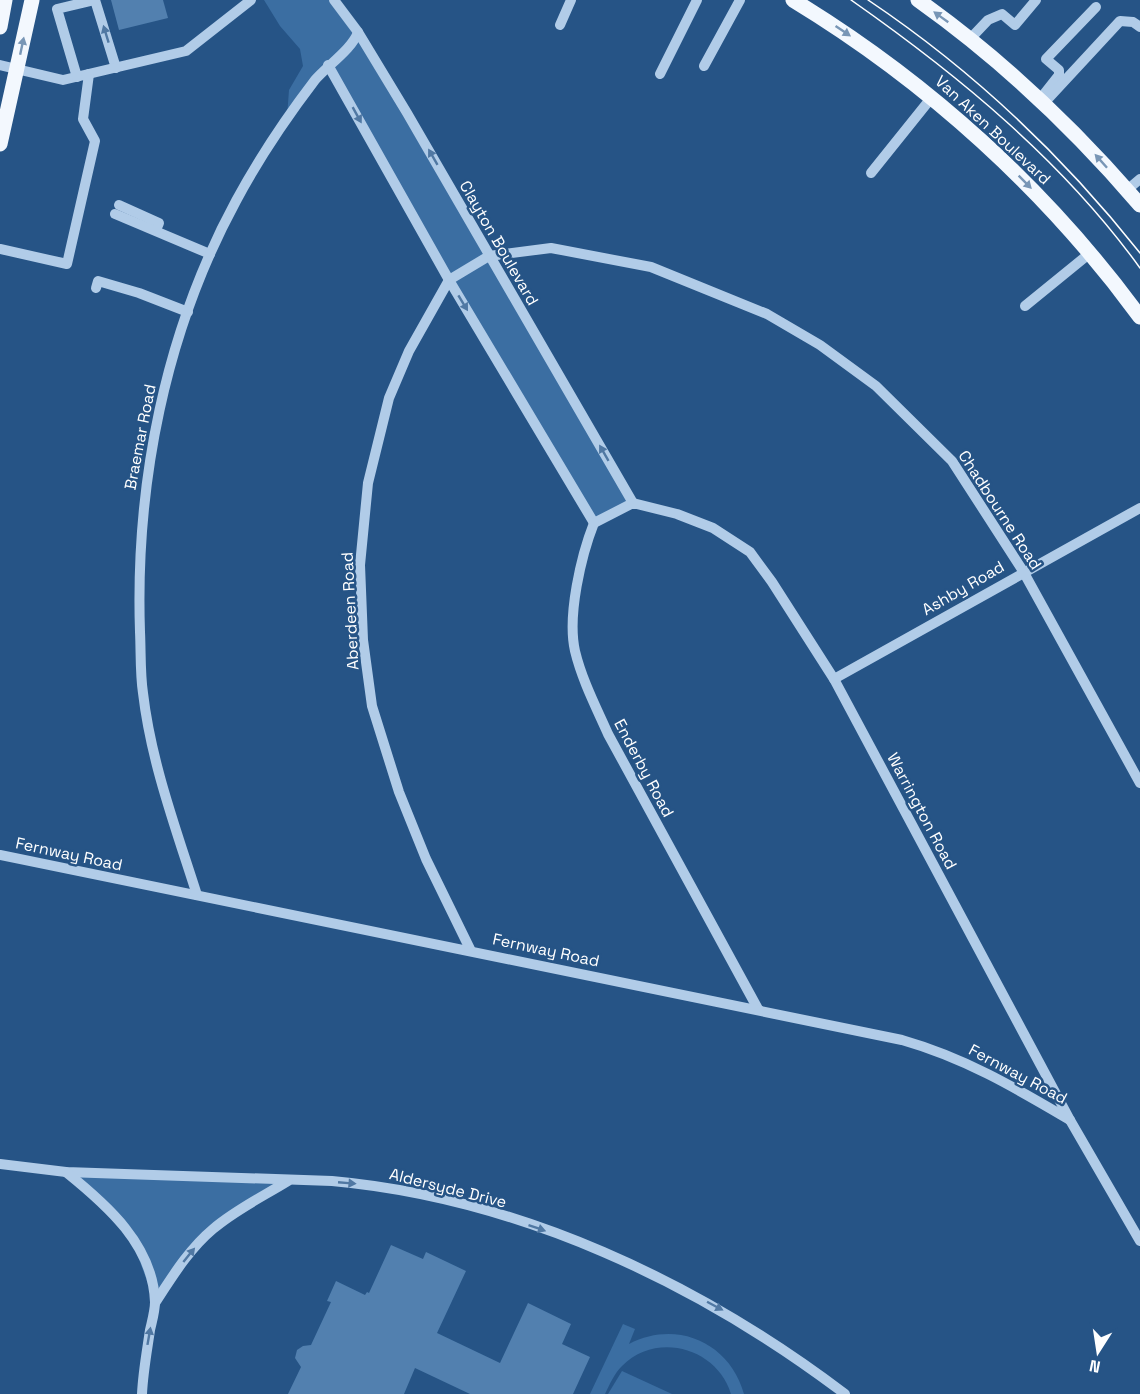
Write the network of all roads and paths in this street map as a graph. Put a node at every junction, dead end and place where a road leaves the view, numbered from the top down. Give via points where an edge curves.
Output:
1 (5, 0) edge
2 (32, 0) edge
3 (95, 0) edge
4 (251, 0) edge
5 (334, 0) edge
6 (572, 0) edge
7 (697, 0) edge
8 (740, 0) edge
9 (793, 0) edge
10 (918, 0) edge
11 (1036, 0) edge
12 (1096, 7) dead end
13 (560, 25) dead end
14 (0, 27) edge
15 (1140, 27) edge
16 (358, 32) junction
17 (970, 39) junction
18 (328, 64) junction
19 (0, 65) edge
20 (704, 66) dead end
21 (116, 68) junction
22 (17, 69) junction
23 (89, 74) junction
24 (660, 74) dead end
25 (77, 77) junction
26 (932, 98) junction
27 (1041, 101) junction
28 (0, 144) edge
29 (871, 173) dead end
30 (1140, 179) edge
31 (1127, 190) junction
32 (1140, 205) edge
33 (117, 209) dead end
34 (0, 249) edge
35 (1090, 253) junction
36 (210, 254) junction
37 (489, 256) junction
38 (449, 280) junction
39 (96, 288) dead end
40 (1025, 306) dead end
41 (188, 312) junction
42 (1140, 318) edge
43 (633, 503) junction
44 (1140, 508) edge
45 (594, 523) junction
46 (1023, 572) junction
47 (834, 679) junction
48 (1140, 783) edge
49 (0, 855) edge
50 (197, 896) junction
51 (470, 949) junction
52 (758, 1009) junction
53 (1070, 1120) junction
54 (0, 1164) edge
55 (66, 1172) junction
56 (289, 1181) junction
57 (1140, 1241) edge
58 (155, 1303) junction
59 (142, 1394) edge
60 (845, 1394) edge

1 - 14 main road
22 -> 2 main road
21 -> 3 street
3 - 25 street via 57,9
4 - 21 street via 186,51
5 - 16 street, Clayton Boulevard
6 - 13 street
7 - 24 street
8 - 20 street
9 -> 26 main road, Van Aken Boulevard
17 -> 10 main road
11 - 17 street via 1015,25 1002,15 988,20
12 - 27 street via 1046,59 1059,70 1059,75
15 - 27 street via 1133,21 1120,21
16 - 18 street, Braemar Road via 352,44
37 -> 16 street, Clayton Boulevard
17 - 27 main road
18 - 36 street, Braemar Road via 287,117 236,201
18 -> 38 street
19 - 22 street
21 - 23 street
22 - 25 street via 63,80
22 - 28 main road
23 - 25 street
23 - 34 street via 83,119 95,141 67,264
26 - 29 street
26 -> 35 main road, Van Aken Boulevard via 1018,176
31 -> 27 main road
30 - 31 street
31 - 32 main road
33 - 36 street
35 - 40 street
35 - 42 main road, Van Aken Boulevard
36 - 41 street, Braemar Road
37 - 38 street, Aberdeen Road
43 -> 37 street, Clayton Boulevard
37 - 46 street, Chadbourne Road via 552,248 651,267 767,314 820,345 876,386 952,461
38 -> 45 street
38 - 51 street, Aberdeen Road via 409,351 389,398 368,483 360,565 363,640 372,706 399,792 426,859
39 - 41 street via 98,282
41 - 50 street, Braemar Road via 170,368 145,481 139,541 140,615 142,693 160,777
43 - 45 street
43 - 47 street, Warrington Road via 713,528 750,552
44 - 46 street, Ashby Road
45 - 52 street, Enderby Road via 584,550 575,601 574,649 588,691
46 - 47 street, Ashby Road
46 - 48 street, Chadbourne Road
47 - 53 street, Warrington Road
49 - 50 street, Fernway Road
50 - 51 street, Fernway Road
51 - 52 street, Fernway Road
52 - 53 street, Fernway Road via 943,1052
53 - 57 street, Warrington Road
54 - 55 street, Aldersyde Drive
55 - 56 street, Aldersyde Drive
55 - 58 street via 105,1204 130,1235 149,1272
58 -> 56 street via 211,1230
56 -> 60 street, Aldersyde Drive via 370,1185 427,1197 533,1226 592,1248 727,1313
59 -> 58 street

